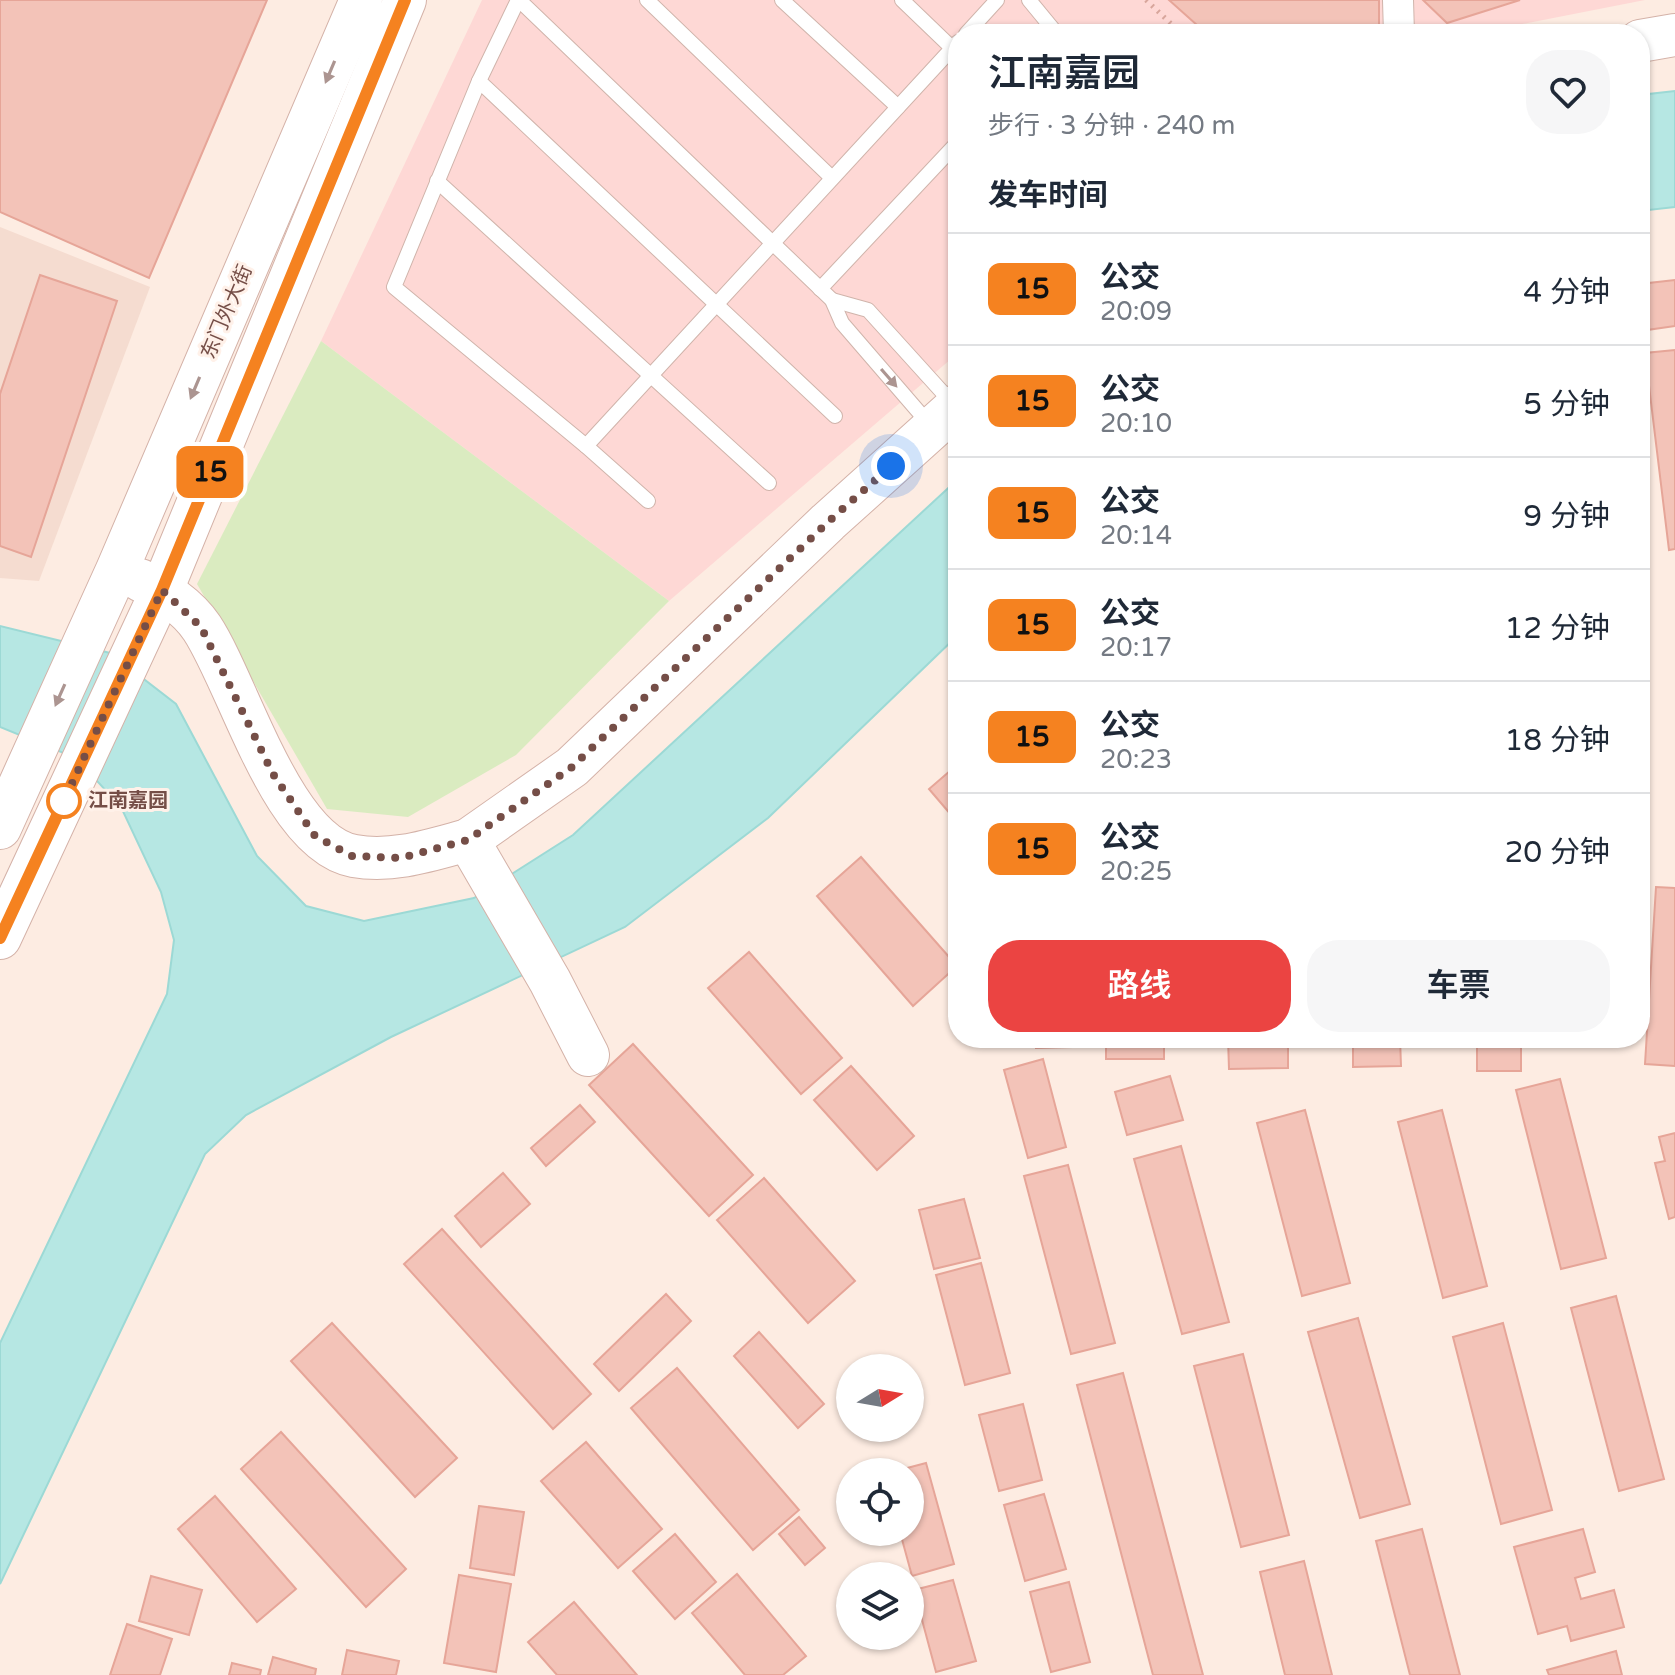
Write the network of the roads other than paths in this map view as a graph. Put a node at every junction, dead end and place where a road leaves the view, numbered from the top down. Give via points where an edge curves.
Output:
1 (361, 0) edge
2 (405, 0) edge
3 (518, 0) edge
4 (647, 0) edge
5 (782, 0) edge
6 (902, 0) edge
7 (997, 0) edge
8 (1029, 0) edge
9 (1398, 0) edge
10 (975, 24) edge
11 (1049, 24) edge
12 (1399, 24) edge
13 (1675, 35) edge
14 (948, 39) edge
15 (1650, 39) edge
16 (948, 53) edge
17 (479, 81) junction
18 (898, 107) junction
19 (948, 153) edge
20 (832, 178) junction
21 (437, 181) junction
22 (772, 242) junction
23 (820, 289) junction
24 (832, 300) junction
25 (716, 304) junction
26 (652, 375) junction
27 (948, 413) edge
28 (948, 413) edge
29 (948, 415) edge
30 (835, 416) dead end
31 (586, 446) junction
32 (769, 483) dead end
33 (648, 501) dead end
34 (117, 570) junction
35 (162, 590) junction
36 (0, 828) edge
37 (472, 846) junction
38 (0, 938) edge
39 (588, 1055) dead end

1 -> 34 street, 东门外大街
2 - 35 street
3 - 17 lane
3 - 22 lane
4 - 20 lane
5 - 18 lane
6 - 14 lane
7 - 10 lane
8 - 11 lane
9 - 12 street
13 - 15 street
16 - 18 lane
17 - 21 lane
17 - 25 lane
18 - 20 lane
19 - 23 lane
20 - 22 lane
21 - 26 lane
21 - 31 lane via 394,287
22 - 23 lane
22 - 25 lane
23 - 24 lane
24 - 27 lane via 868,310
24 -> 28 lane via 845,327
25 - 26 lane
25 - 30 lane
26 - 31 lane
26 - 32 lane
29 - 37 street via 572,767
31 - 33 lane
34 - 35 street
34 -> 36 street, 东门外大街
35 - 37 street via 201,627 273,774 315,836 352,856 401,858
35 - 38 street
37 - 39 street

